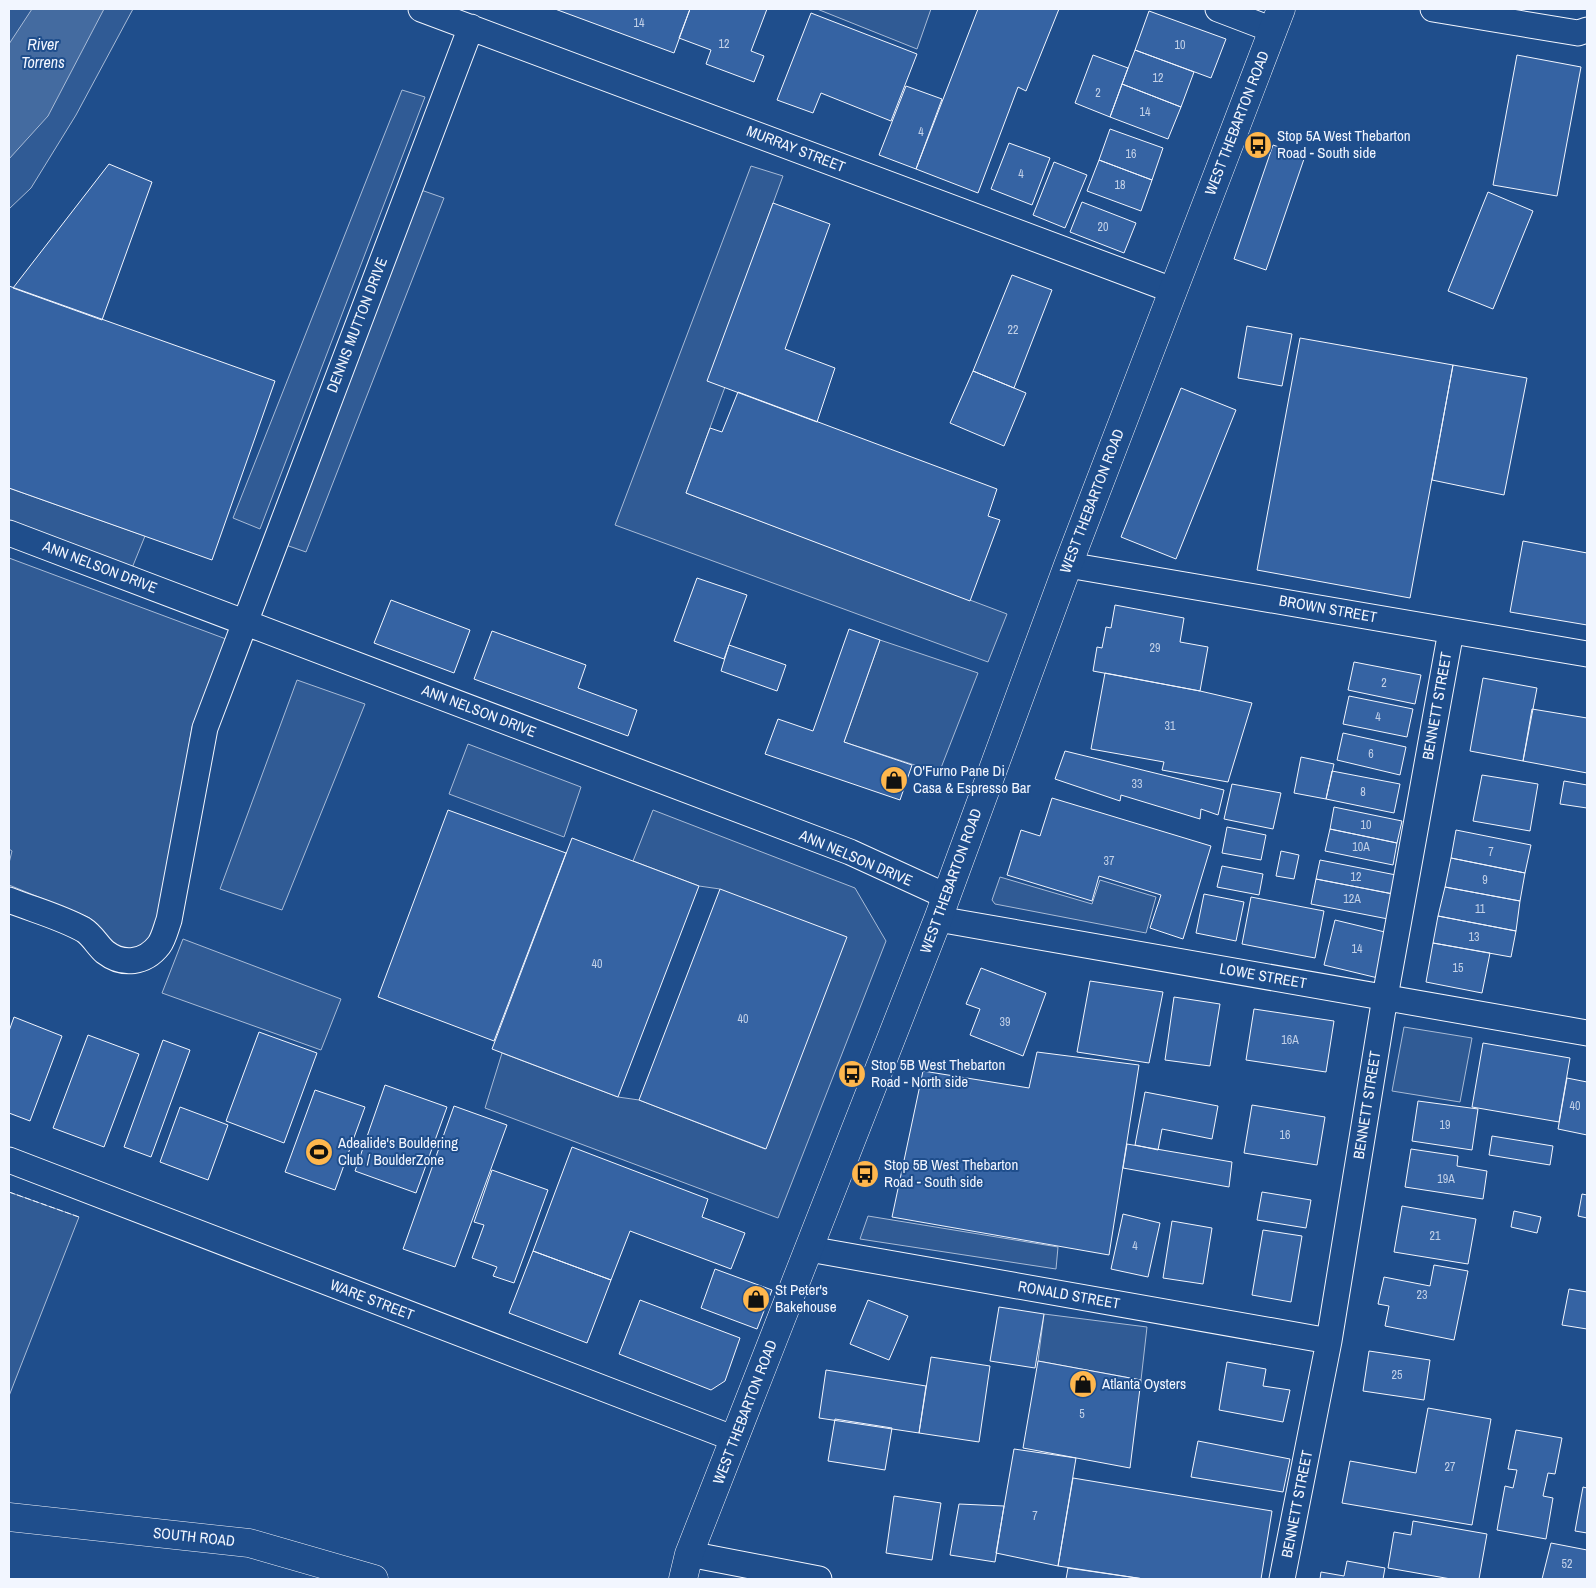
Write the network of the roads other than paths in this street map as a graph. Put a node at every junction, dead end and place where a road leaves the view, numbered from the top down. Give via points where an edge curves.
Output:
1 (421, 9) edge
2 (1218, 9) edge
3 (1433, 9) edge
4 (1277, 20) edge
5 (471, 27) junction
6 (1587, 30) edge
7 (1172, 290) junction
8 (9, 533) edge
9 (1068, 565) junction
10 (244, 622) junction
11 (1451, 631) junction
12 (1587, 654) edge
13 (9, 900) edge
14 (942, 908) junction
15 (1385, 997) junction
16 (1587, 1033) edge
17 (9, 1160) edge
18 (809, 1249) junction
19 (1329, 1341) junction
20 (735, 1439) junction
21 (9, 1517) edge
22 (686, 1567) edge
23 (374, 1579) edge
24 (674, 1579) edge
25 (820, 1579) edge
26 (1282, 1579) edge

1 - 5 street, MURRAY STREET
2 - 4 street
3 - 6 street via 1578,33
4 - 7 main road, WEST THEBARTON ROAD
5 - 7 street, MURRAY STREET
5 - 10 street, DENNIS MUTTON DRIVE
7 - 9 main road, WEST THEBARTON ROAD
8 - 10 street, ANN NELSON DRIVE
9 - 11 street, BROWN STREET
9 - 14 main road, WEST THEBARTON ROAD
10 - 13 street, DENNIS MUTTON DRIVE via 205,728 169,920 159,945 142,959 123,961 106,952 86,931
10 - 14 street, ANN NELSON DRIVE via 850,852
11 - 12 street, BROWN STREET
11 - 15 street, BENNETT STREET
14 - 15 street, LOWE STREET
14 - 18 main road, WEST THEBARTON ROAD
15 - 16 street, LOWE STREET
15 - 19 street, BENNETT STREET
17 - 20 street, WARE STREET
18 - 19 street, RONALD STREET
18 - 20 main road, WEST THEBARTON ROAD
19 - 26 street, BENNETT STREET
20 - 22 main road, WEST THEBARTON ROAD
21 - 23 main road, SOUTH ROAD via 249,1543
22 - 24 main road, WEST THEBARTON ROAD
22 - 25 street

